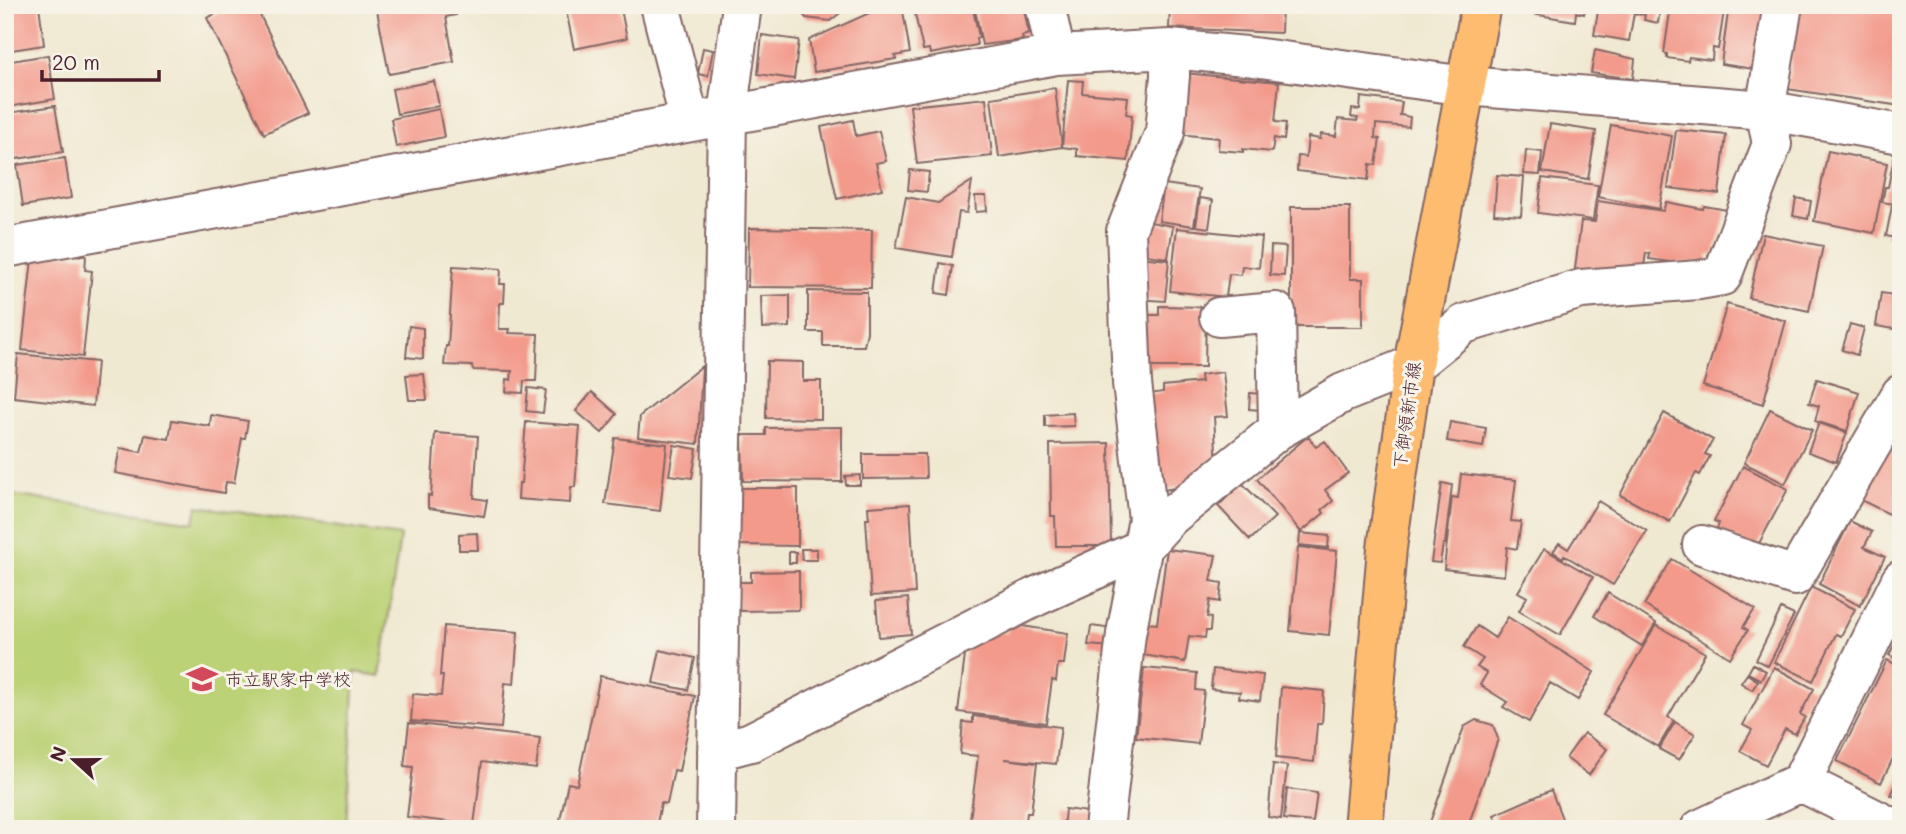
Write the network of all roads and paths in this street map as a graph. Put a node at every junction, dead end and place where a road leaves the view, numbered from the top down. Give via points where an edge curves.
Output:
1 (660, 5) edge
2 (742, 5) edge
3 (1045, 5) edge
4 (1481, 5) edge
5 (1783, 5) edge
6 (1170, 49) junction
7 (1056, 55) junction
8 (1466, 86) junction
9 (1765, 110) junction
10 (727, 116) junction
11 (690, 122) junction
12 (1901, 134) edge
13 (5, 248) edge
14 (1219, 317) dead end
15 (1413, 365) junction
16 (1901, 394) edge
17 (1278, 430) junction
18 (1702, 545) dead end
19 (1141, 549) junction
20 (1901, 580) edge
21 (718, 751) junction
22 (1801, 782) junction
23 (716, 829) edge
24 (1104, 829) edge
25 (1363, 829) edge
26 (1700, 829) edge
27 (1895, 829) edge

1 - 11 street
2 - 10 street
3 - 7 street
4 - 8 main road, 下御領新市線
5 - 9 street
6 - 7 street
6 - 8 street
6 - 19 street via 1164,132 1126,231 1132,383 1148,519
7 - 10 street
8 - 9 street
8 - 15 main road, 下御領新市線
9 - 12 street
9 - 15 street via 1772,144 1722,276 1581,289 1464,324
10 - 11 street
10 - 21 street
11 - 13 street
14 - 17 street via 1276,312
15 - 17 street via 1343,393
15 - 25 main road, 下御領新市線 via 1387,548
16 - 18 street via 1795,576
17 - 19 street via 1170,516
19 - 21 street via 1035,597 751,742
19 - 24 street via 1126,634
20 - 22 street
21 - 23 street
22 - 26 street
22 - 27 street

